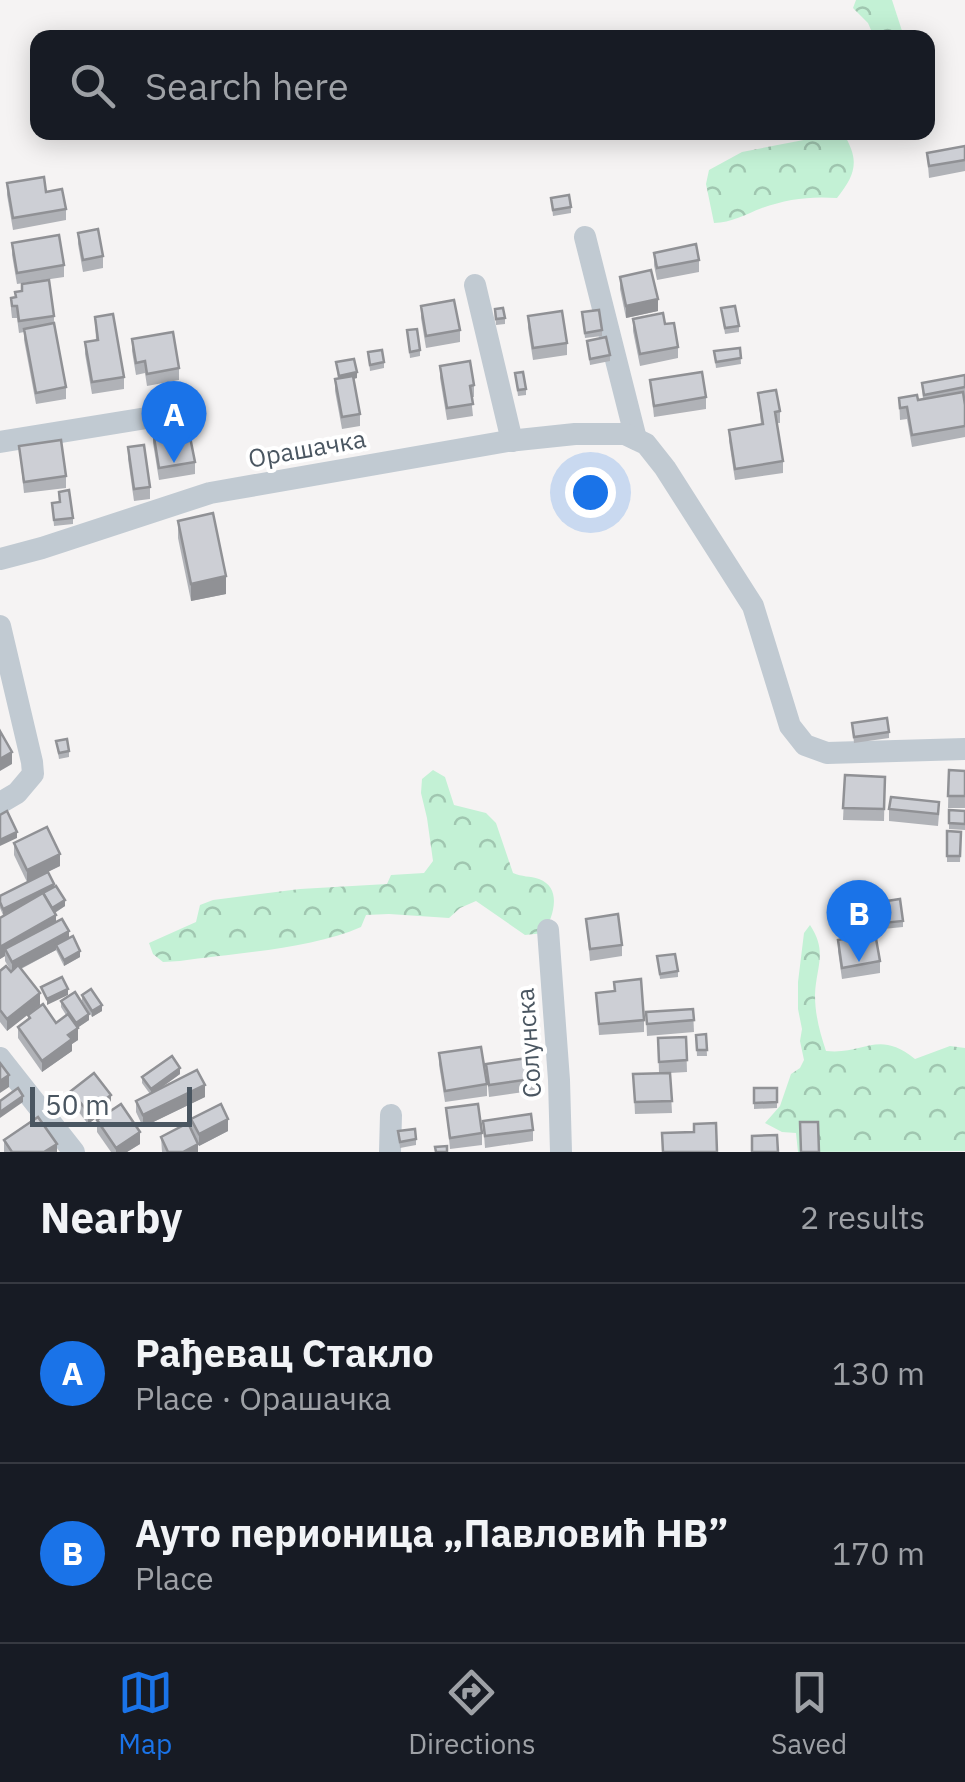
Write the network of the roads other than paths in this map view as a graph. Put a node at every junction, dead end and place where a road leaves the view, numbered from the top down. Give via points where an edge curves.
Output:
1 (585, 237) dead end
2 (476, 285) dead end
3 (165, 415) dead end
4 (636, 439) junction
5 (512, 441) junction
6 (0, 442) edge
7 (0, 559) edge
8 (0, 626) edge
9 (965, 749) edge
10 (0, 803) edge
11 (548, 930) dead end
12 (0, 1058) edge
13 (391, 1116) dead end
14 (74, 1152) edge
15 (390, 1152) edge
16 (561, 1152) edge

1 - 4 street
2 - 5 street
3 - 6 street
4 - 5 street, Орашачка via 574,434
4 - 9 street via 665,468 753,606 790,726 805,745 827,753
5 - 7 street, Орашачка via 210,493
8 - 10 street via 33,774
11 - 16 street, Солунска
12 - 14 street
13 - 15 street

